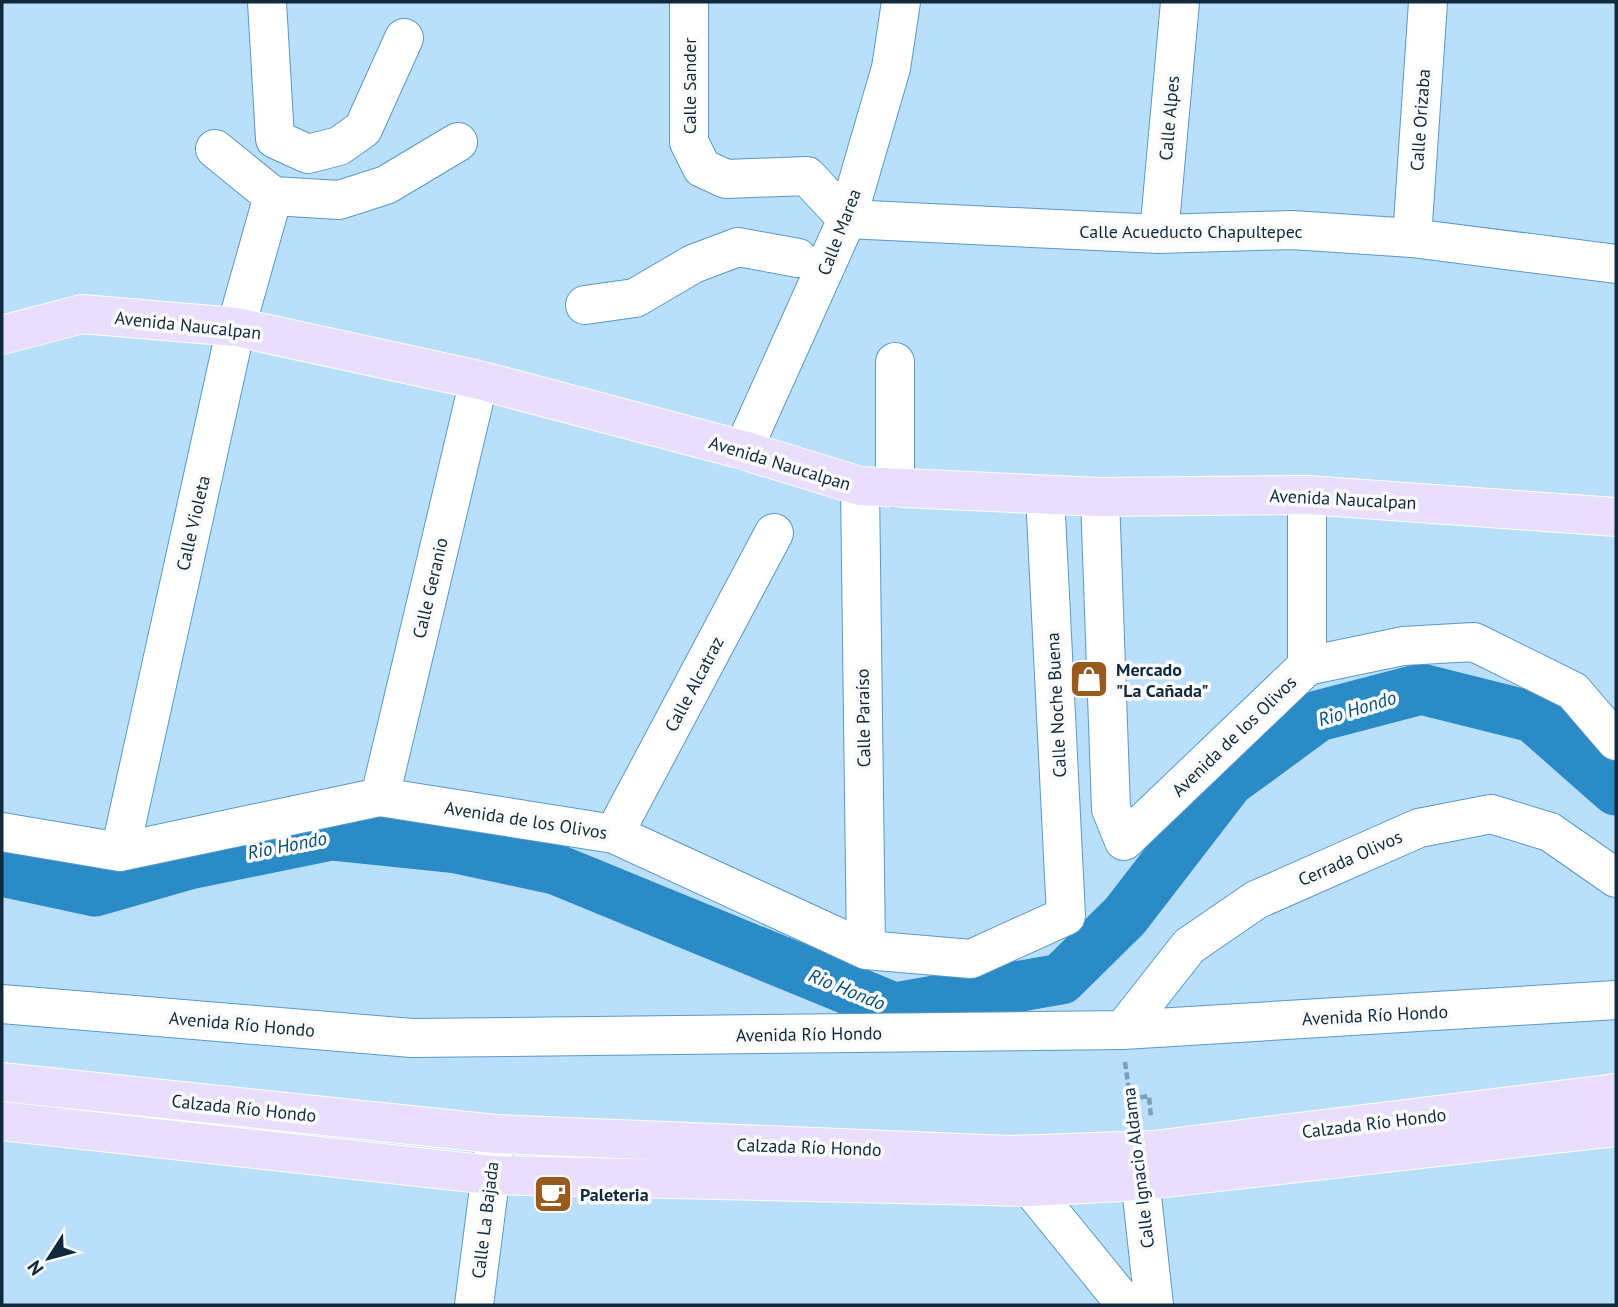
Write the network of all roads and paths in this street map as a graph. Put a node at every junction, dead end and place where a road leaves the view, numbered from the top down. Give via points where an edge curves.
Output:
1 (267, 2) edge
2 (689, 2) edge
3 (901, 2) edge
4 (1180, 2) edge
5 (1428, 2) edge
6 (404, 38) dead end
7 (458, 142) dead end
8 (215, 149) dead end
9 (274, 196) junction
10 (847, 219) junction
11 (1159, 234) junction
12 (1412, 238) junction
13 (798, 258) dead end
14 (1616, 264) edge
15 (585, 305) dead end
16 (236, 327) junction
17 (2, 335) edge
18 (895, 362) dead end
19 (479, 380) junction
20 (743, 450) junction
21 (877, 487) junction
22 (1045, 495) junction
23 (1307, 495) junction
24 (1100, 497) junction
25 (1616, 517) edge
26 (774, 533) dead end
27 (1307, 666) junction
28 (1616, 741) edge
29 (380, 797) junction
30 (2, 832) edge
31 (614, 834) junction
32 (120, 852) junction
33 (1616, 878) edge
34 (1066, 916) joint
35 (866, 950) junction
36 (1616, 1000) edge
37 (2, 1004) edge
38 (1123, 1030) junction
39 (2, 1082) edge
40 (1616, 1093) edge
41 (2, 1121) edge
42 (1616, 1127) edge
43 (496, 1134) junction
44 (1138, 1166) junction
45 (491, 1175) junction
46 (1030, 1187) junction
47 (474, 1305) edge
48 (1126, 1305) edge
49 (1154, 1305) edge

1 - 6 street via 275,139 308,153 339,146 363,129
2 - 10 street, Calle Sander via 689,142 702,168 726,179 807,176
3 - 10 street, Calle Marea via 891,68
4 - 11 street, Calle Alpes
5 - 12 street, Calle Orizaba
7 - 9 street via 386,185 339,200
8 - 9 street
9 - 16 street, Calle Violeta
10 - 11 street, Calle Acueducto Chapultepec
10 - 20 street, Calle Marea
11 - 12 street, Calle Acueducto Chapultepec via 1292,230
12 - 14 street, Calle Acueducto Chapultepec
13 - 15 street via 738,247 693,264 635,298
16 - 17 main road, Avenida Naucalpan via 82,314
16 - 19 main road, Avenida Naucalpan
16 - 32 street, Calle Violeta
18 - 21 street
19 - 20 main road, Avenida Naucalpan
19 - 29 street, Calle Geranio
20 - 21 main road, Avenida Naucalpan
21 - 22 main road, Avenida Naucalpan
21 - 35 street, Calle Paraíso
22 - 24 main road, Avenida Naucalpan
22 - 34 street, Calle Noche Buena
23 - 24 main road, Avenida Naucalpan
23 - 25 main road, Avenida Naucalpan
23 - 27 street
24 - 27 street, Avenida de los Olivos via 1111,809 1124,841
26 - 31 street, Calle Alcatraz
27 - 28 street, Avenida de los Olivos via 1403,646 1474,642 1573,691
29 - 31 street, Avenida de los Olivos
29 - 32 street, Avenida de los Olivos
30 - 32 street, Avenida de los Olivos
31 - 35 street, Avenida de los Olivos
33 - 38 street, Cerrada Olivos via 1550,832 1492,814 1419,828 1256,900 1189,946
34 - 35 street, Avenida de los Olivos via 971,959
36 - 38 street, Avenida Río Hondo
37 - 38 street, Avenida Río Hondo via 412,1038
38 - 44 path, Calle Ignacio Aldama
39 - 43 main road, Calzada Río Hondo
40 - 44 main road, Calzada Río Hondo
41 - 45 main road, Calzada Río Hondo
42 - 44 main road, Calzada Río Hondo
43 - 44 main road, Calzada Río Hondo via 1009,1155
43 - 45 street, Calle La Bajada
44 - 46 main road, Calzada Río Hondo
44 - 49 street, Calle Ignacio Aldama
45 - 46 main road, Calzada Río Hondo
45 - 47 street, Calle La Bajada
46 - 48 street

